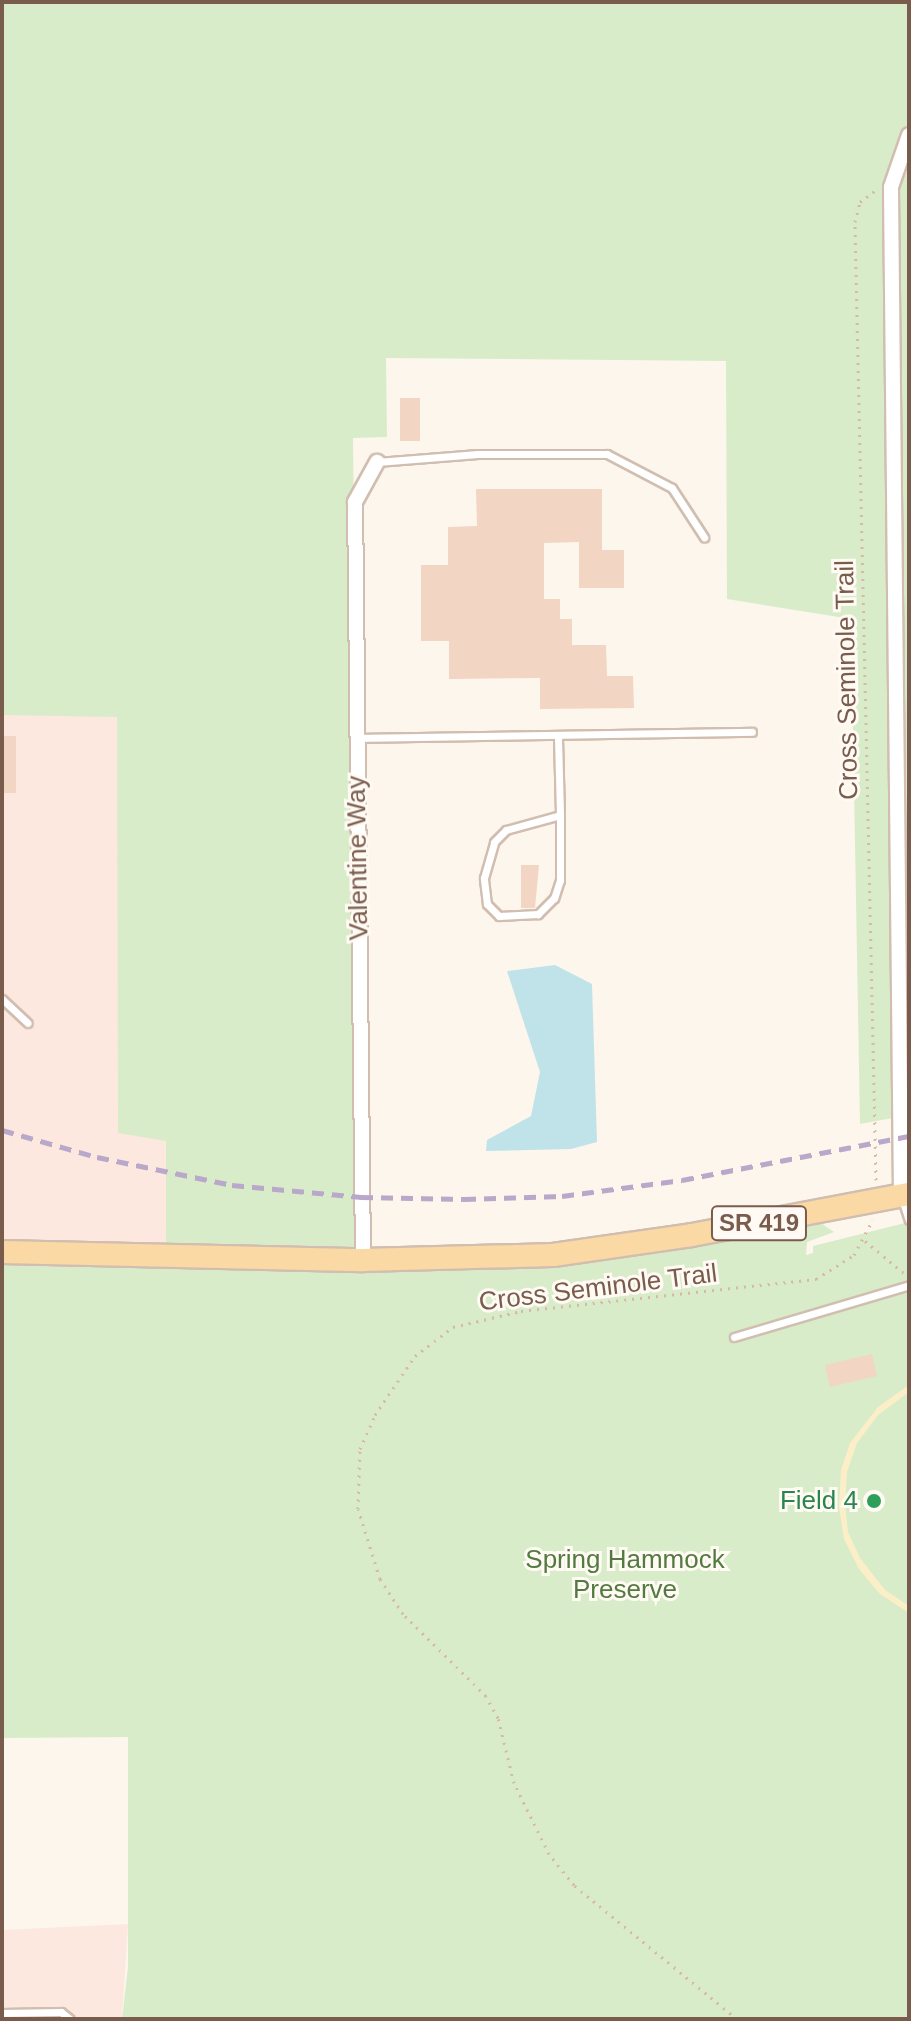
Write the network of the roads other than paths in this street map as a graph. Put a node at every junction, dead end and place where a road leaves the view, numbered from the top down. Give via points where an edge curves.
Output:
1 (909, 135) edge
2 (377, 462) joint
3 (704, 537) dead end
4 (752, 732) dead end
5 (357, 738) junction
6 (558, 738) junction
7 (560, 815) junction
8 (2, 999) edge
9 (28, 1023) dead end
10 (905, 1195) edge
11 (909, 1220) edge
12 (2, 1252) edge
13 (363, 1260) junction
14 (909, 1285) edge
15 (734, 1337) dead end
16 (2, 2013) edge
17 (70, 2019) edge

1 - 10 street via 891,187
2 - 3 lane via 478,454 607,454 672,488
2 - 5 street, Valentine Way via 355,502
4 - 6 lane
5 - 6 lane
5 - 13 street, Valentine Way
6 - 7 lane
7 - 7 lane via 560,880 554,898 538,914 499,916 487,904 484,878 494,842 506,830
8 - 9 lane
10 - 11 lane
10 - 13 main road, SR 419 via 584,1251
12 - 13 main road, SR 419
14 - 15 lane
16 - 17 lane via 61,2012

